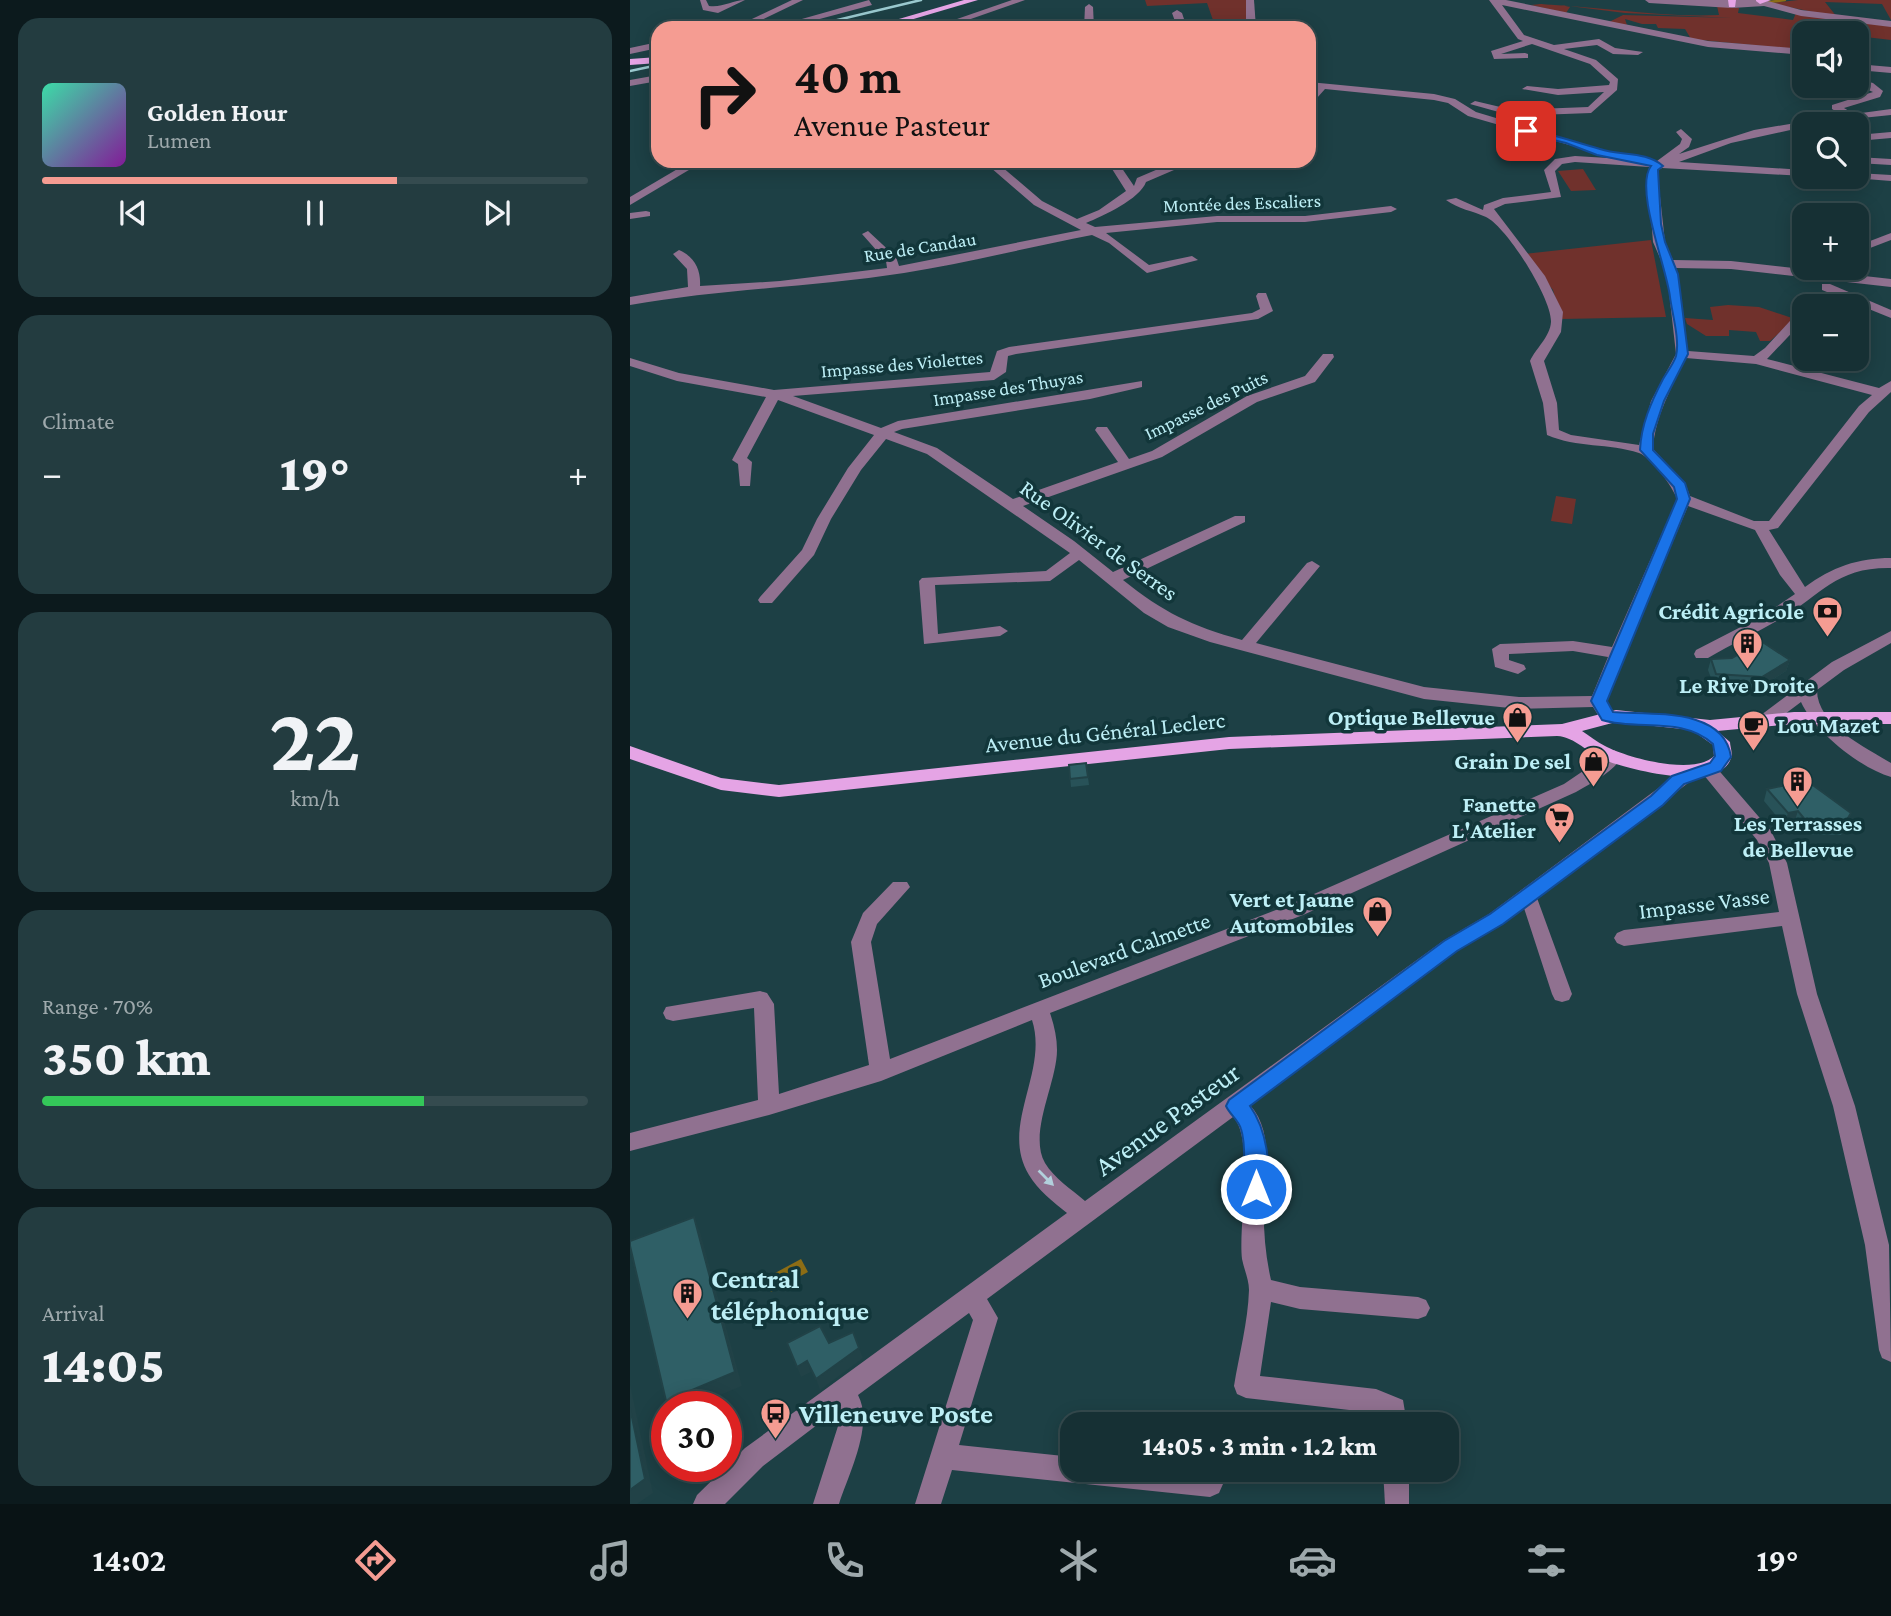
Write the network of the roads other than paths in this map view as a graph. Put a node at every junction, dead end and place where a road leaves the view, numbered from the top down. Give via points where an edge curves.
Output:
1 (799, 0) edge
2 (974, 0) edge
3 (988, 0) edge
4 (1021, 0) edge
5 (1250, 0) edge
6 (1649, 0) edge
7 (1494, 1) edge
8 (1763, 1) edge
9 (703, 2) dead end
10 (748, 2) edge
11 (1732, 2) edge
12 (869, 3) dead end
13 (1089, 7) dead end
14 (780, 9) junction
15 (718, 10) junction
16 (1177, 13) dead end
17 (711, 19) dead end
18 (753, 21) edge
19 (801, 21) edge
20 (898, 21) edge
21 (914, 21) edge
22 (960, 21) edge
23 (1089, 21) edge
24 (1180, 21) edge
25 (1251, 21) edge
26 (1891, 24) edge
27 (1532, 41) junction
28 (651, 47) edge
29 (1550, 48) junction
30 (630, 51) edge
31 (1792, 51) edge
32 (1638, 52) dead end
33 (1525, 56) dead end
34 (651, 62) edge
35 (651, 62) edge
36 (630, 63) edge
37 (1869, 69) edge
38 (1891, 70) edge
39 (651, 79) edge
40 (630, 83) edge
41 (1869, 85) edge
42 (1316, 86) edge
43 (1322, 86) junction
44 (1614, 88) junction
45 (1527, 89) dead end
46 (1316, 94) edge
47 (1869, 97) edge
48 (1866, 98) edge
49 (1455, 104) junction
50 (1844, 112) edge
51 (1891, 112) edge
52 (1869, 115) edge
53 (1792, 125) edge
54 (1681, 132) dead end
55 (1891, 135) edge
56 (1869, 137) edge
57 (1869, 161) edge
58 (1891, 162) edge
59 (1658, 166) junction
60 (687, 168) edge
61 (996, 168) edge
62 (1117, 168) edge
63 (1171, 168) edge
64 (1792, 172) edge
65 (1869, 177) edge
66 (1891, 178) edge
67 (1131, 190) junction
68 (1451, 200) dead end
69 (630, 202) edge
70 (1391, 209) dead end
71 (646, 214) dead end
72 (1490, 214) junction
73 (630, 216) edge
74 (1076, 223) junction
75 (1093, 231) junction
76 (868, 234) dead end
77 (1891, 236) edge
78 (1869, 245) edge
79 (679, 254) dead end
80 (1192, 260) dead end
81 (1669, 264) junction
82 (893, 270) junction
83 (1829, 282) edge
84 (1891, 283) edge
85 (694, 290) junction
86 (1262, 296) dead end
87 (630, 301) edge
88 (1891, 314) edge
89 (1792, 328) edge
90 (1682, 354) junction
91 (1328, 357) dead end
92 (1756, 360) junction
93 (630, 362) edge
94 (1137, 384) dead end
95 (1886, 389) edge
96 (774, 394) junction
97 (1102, 430) dead end
98 (884, 432) junction
99 (1646, 450) junction
100 (1125, 463) junction
101 (745, 483) dead end
102 (1684, 499) junction
103 (1013, 505) junction
104 (1240, 519) dead end
105 (1761, 528) junction
106 (1079, 553) junction
107 (1891, 563) edge
108 (1312, 566) dead end
109 (1112, 579) junction
110 (1803, 594) junction
111 (766, 600) dead end
112 (1000, 631) dead end
113 (1891, 636) edge
114 (1245, 646) junction
115 (1618, 653) junction
116 (1702, 654) dead end
117 (1518, 669) dead end
118 (1809, 687) junction
119 (1599, 701) junction
120 (1816, 718) junction
121 (1891, 718) edge
122 (1767, 719) junction
123 (1599, 720) junction
124 (1698, 726) junction
125 (1732, 726) junction
126 (1563, 730) junction
127 (1721, 743) junction
128 (1590, 744) junction
129 (630, 751) edge
130 (1614, 756) junction
131 (1652, 765) junction
132 (1699, 771) junction
133 (1891, 771) edge
134 (1669, 790) junction
135 (900, 887) dead end
136 (1523, 898) junction
137 (1790, 918) junction
138 (1624, 938) dead end
139 (1562, 994) dead end
140 (1038, 1009) junction
141 (673, 1013) dead end
142 (881, 1072) junction
143 (769, 1106) junction
144 (1236, 1106) junction
145 (630, 1142) edge
146 (1085, 1215) junction
147 (1261, 1289) junction
148 (972, 1297) junction
149 (1418, 1308) dead end
150 (1891, 1350) edge
151 (842, 1391) junction
152 (1394, 1412) edge
153 (942, 1456) junction
154 (1060, 1469) edge
155 (1190, 1482) edge
156 (1396, 1482) edge
157 (1209, 1484) dead end
158 (1397, 1502) dead end
159 (706, 1504) edge
160 (826, 1504) edge
161 (928, 1504) edge

1 - 14 street
2 - 20 main road
3 - 21 main road
4 - 22 street
5 - 25 street
6 - 11 street
7 - 27 street via 1521,37
7 - 31 street via 1708,44
8 - 11 street
8 - 26 street via 1801,13
9 - 15 street via 706,8
10 - 14 street
10 - 15 street
12 - 19 street
13 - 23 street
14 - 18 street
15 - 17 street via 726,12
16 - 24 street
27 - 29 street
27 - 33 street via 1494,53 1497,57
28 - 30 street
29 - 32 street via 1599,42 1613,51
29 - 44 street via 1593,62 1615,81
34 - 36 main road
35 - 36 main road
37 - 38 street
39 - 40 street
41 - 47 street via 1878,91
42 - 43 street
43 - 46 street
43 - 49 street via 1407,93
44 - 45 street
44 - 49 street via 1591,110 1513,113 1472,103
48 - 50 street via 1836,107
49 - 59 street via 1493,121
51 - 52 street
53 - 59 street via 1717,141
54 - 59 street via 1687,139 1685,145
55 - 56 street
57 - 58 street
59 - 64 street
59 - 72 street via 1559,161 1549,170 1557,195 1493,204 1488,207
59 - 81 street via 1653,169 1656,224
60 - 69 street
61 - 74 street via 1038,203
62 - 67 street
63 - 67 street via 1161,176 1141,180 1138,189
65 - 66 street
67 - 74 street via 1103,212
68 - 72 street
70 - 75 street, Montée des Escaliers via 1305,219 1217,219
71 - 73 street
72 - 99 street via 1506,229 1555,304 1556,328 1537,361 1550,403 1552,432 1568,439
74 - 75 street
75 - 80 street via 1147,269
75 - 82 street, Rue de Candau
76 - 82 street via 892,260
77 - 78 street
79 - 85 street via 690,261 696,273
81 - 83 street via 1718,264
81 - 90 street
82 - 85 street, Rue de Candau via 780,285
83 - 84 street
83 - 88 street
85 - 87 street, Rue de Candau
86 - 96 street, Impasse des Violettes via 1267,312 1254,316 1014,350 1002,354 994,376
89 - 92 street
90 - 92 street
90 - 99 street via 1658,401
91 - 100 street, Impasse des Puits via 1310,379 1252,399 1186,440
92 - 95 street
93 - 96 street, Rue Olivier de Serres via 677,377
94 - 98 street, Impasse des Thuyas via 898,425
95 - 105 street via 1864,408 1779,521
96 - 98 street, Rue Olivier de Serres
96 - 101 street via 739,460 745,462
97 - 100 street
98 - 103 street, Rue Olivier de Serres via 932,451
98 - 111 street via 855,468 810,552
99 - 102 street via 1680,486
100 - 103 street, Impasse des Puits
102 - 105 street
102 - 115 street
103 - 106 street, Rue Olivier de Serres
104 - 109 street
105 - 110 street
106 - 109 street, Rue Olivier de Serres
106 - 112 street via 1050,576 927,581 930,640
107 - 110 street via 1841,570
108 - 114 street
109 - 114 street, Rue Olivier de Serres via 1163,618
110 - 116 street via 1778,614
113 - 118 street
114 - 119 street, Rue Olivier de Serres via 1424,693 1520,703
115 - 117 street via 1573,646 1500,649 1501,663
115 - 119 street
118 - 120 street via 1807,699
118 - 122 street
119 - 123 street
120 - 121 main road
120 - 122 main road
120 - 133 street
122 - 125 main road
123 - 124 main road
123 - 126 main road
123 - 128 main road via 1587,730
124 - 125 main road
124 - 127 main road
125 - 127 main road
126 - 128 main road, Avenue du Général Leclerc
126 - 129 main road, Avenue du Général Leclerc via 1242,742 779,791 712,784
127 - 132 main road via 1720,762
128 - 130 main road, Avenue du Général Leclerc
130 - 131 main road, Avenue du Général Leclerc
130 - 140 street, Boulevard Calmette via 1570,788 1296,911
131 - 132 main road, Avenue du Général Leclerc
131 - 134 street
132 - 134 street, Avenue Pasteur
132 - 137 street via 1764,836 1778,863
134 - 136 street, Avenue Pasteur
135 - 142 street via 878,907 861,942
136 - 139 street via 1532,904
136 - 144 street, Avenue Pasteur via 1450,946
137 - 138 street, Impasse Vasse
137 - 150 street via 1807,994 1844,1106 1879,1255
140 - 142 street, Boulevard Calmette
140 -> 146 street via 1048,1045 1030,1149 1033,1162
141 - 143 street via 760,999 764,1004
142 - 143 street, Boulevard Calmette
143 - 145 street, Boulevard Calmette
144 - 146 street, Avenue Pasteur
144 - 147 street via 1252,1130 1256,1157 1254,1259
146 - 148 street, Avenue Pasteur
147 - 149 street via 1300,1298
147 - 152 street via 1246,1387 1376,1401
148 - 151 street, Avenue Pasteur
148 - 153 street via 986,1318
151 - 159 street, Avenue Pasteur via 754,1457
151 - 160 street via 851,1407 852,1423
153 - 154 street
153 - 161 street
155 - 157 street
156 - 158 street

